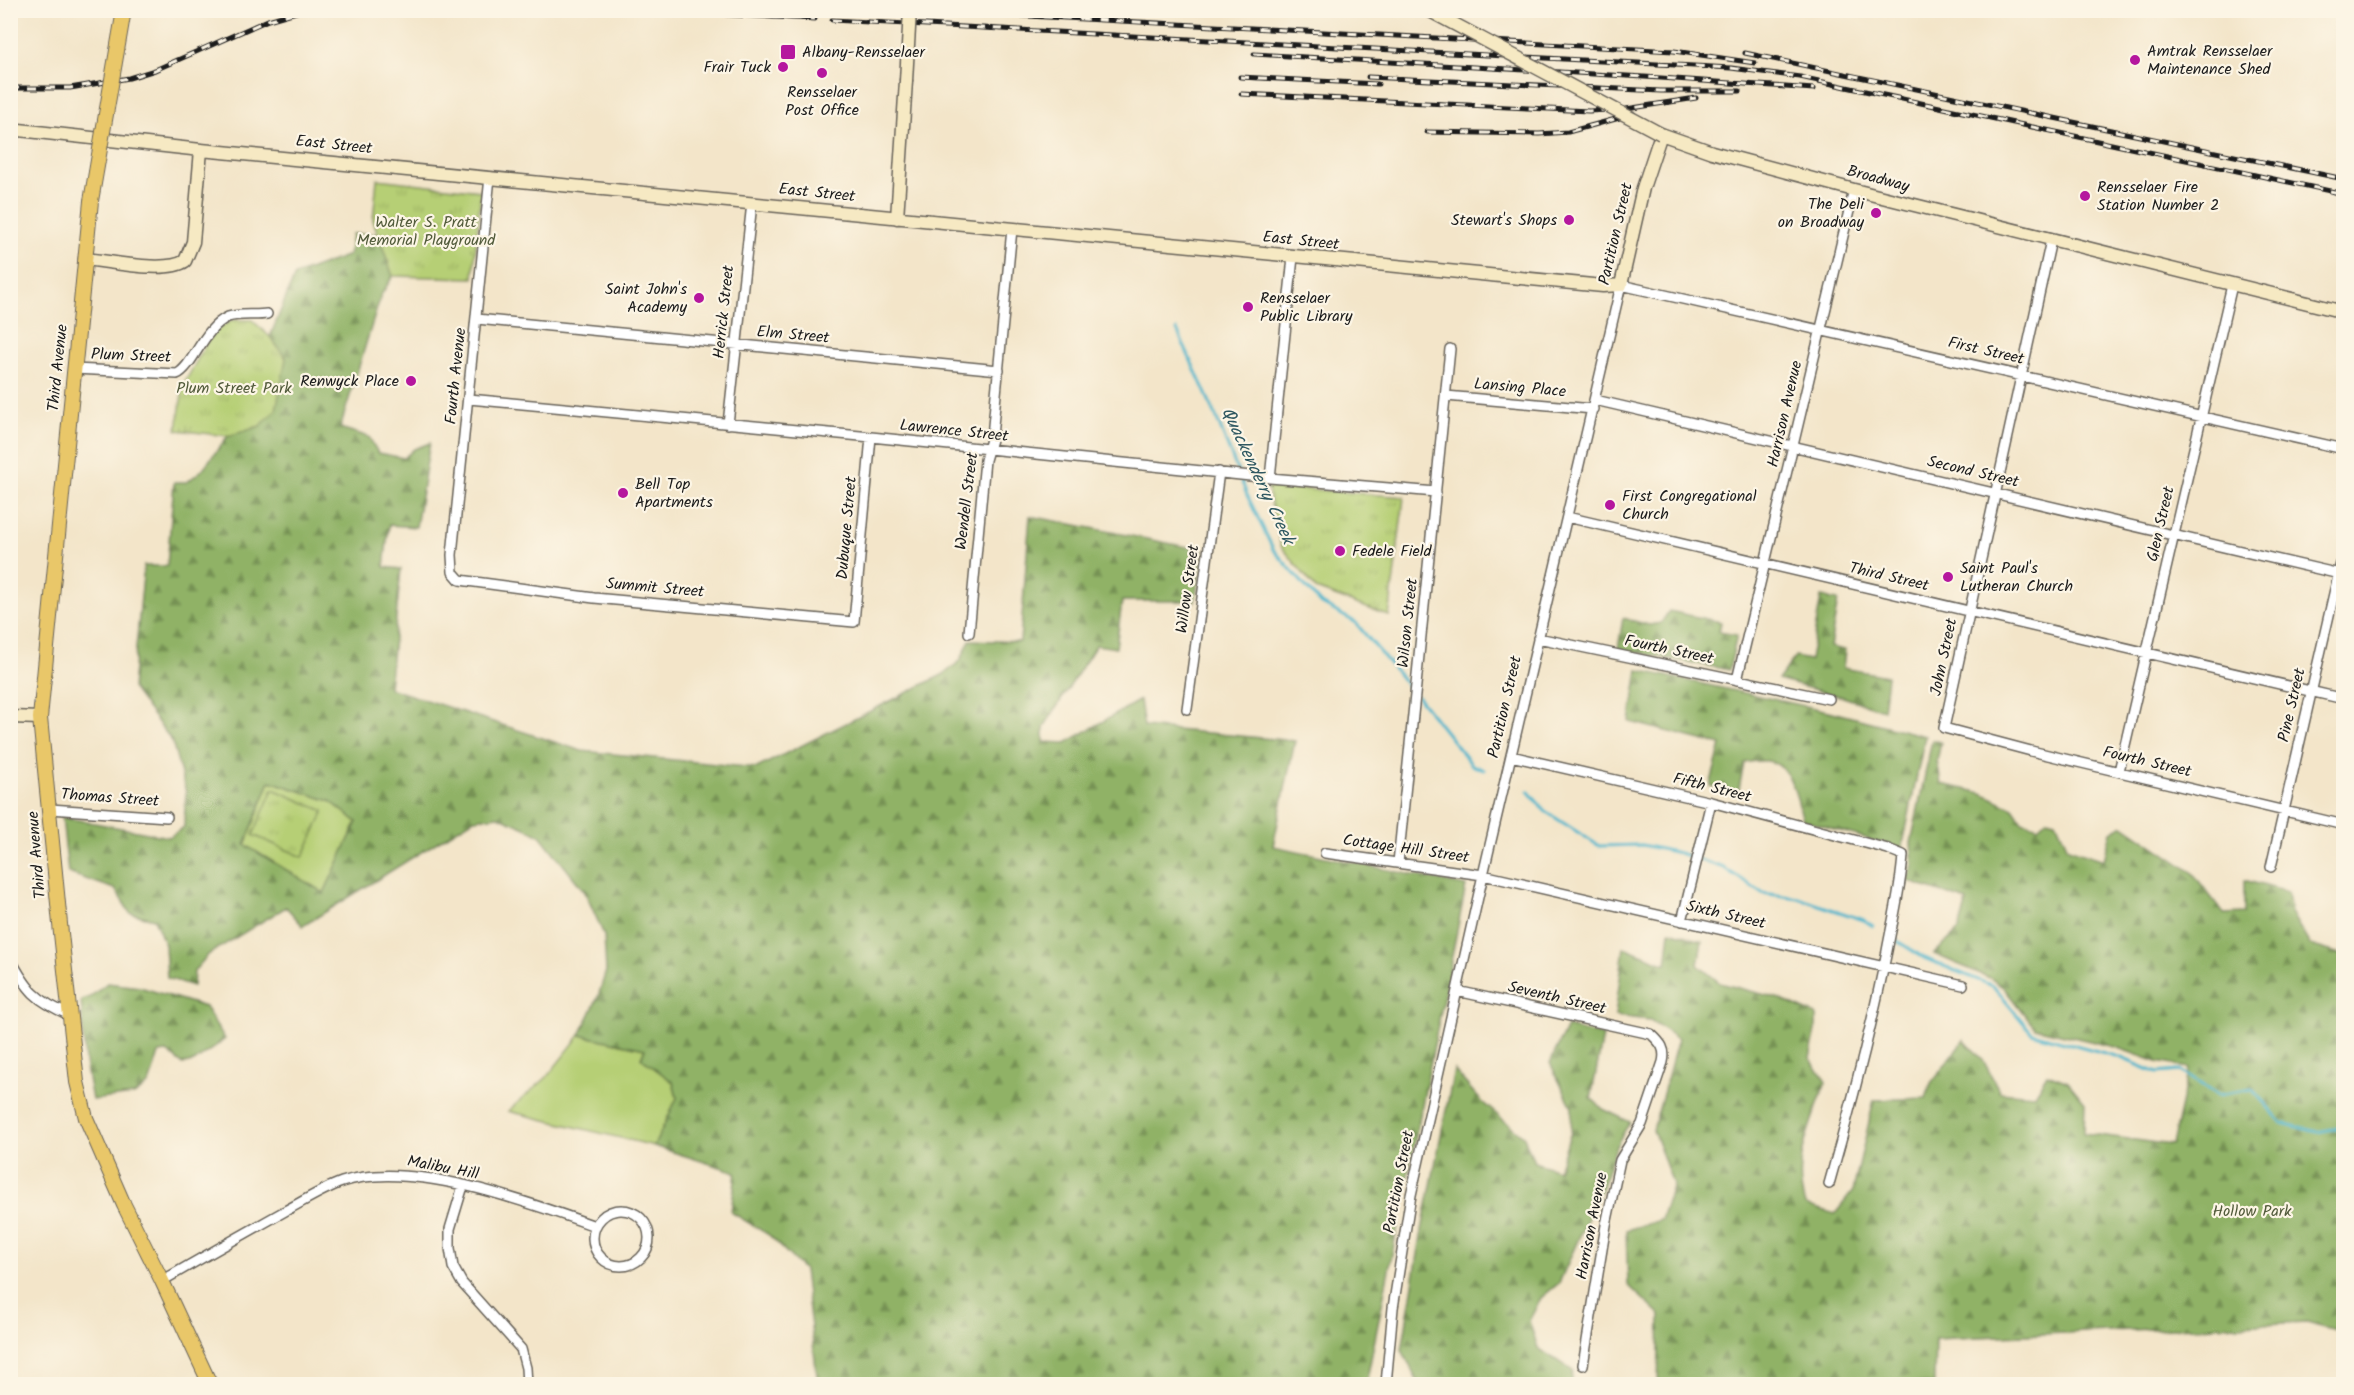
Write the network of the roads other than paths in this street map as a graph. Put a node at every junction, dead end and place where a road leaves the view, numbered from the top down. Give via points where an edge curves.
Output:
1 (124, 10) edge
2 (910, 10) edge
3 (1428, 10) edge
4 (10, 129) edge
5 (1661, 134) junction
6 (201, 150) junction
7 (490, 177) junction
8 (1854, 190) junction
9 (752, 203) junction
10 (897, 218) junction
11 (1012, 229) junction
12 (2051, 240) junction
13 (1293, 257) junction
14 (85, 259) junction
15 (1621, 285) junction
16 (2232, 285) junction
17 (2343, 312) edge
18 (267, 314) dead end
19 (477, 319) junction
20 (1821, 330) junction
21 (737, 345) junction
22 (1450, 349) dead end
23 (74, 369) junction
24 (999, 370) junction
25 (2022, 375) junction
26 (1446, 396) junction
27 (469, 399) junction
28 (1594, 405) junction
29 (2202, 416) junction
30 (728, 423) junction
31 (871, 437) junction
32 (1793, 446) junction
33 (988, 450) junction
34 (2343, 450) edge
35 (1223, 473) junction
36 (1270, 478) junction
37 (1436, 492) junction
38 (1996, 492) junction
39 (1567, 517) junction
40 (2174, 534) junction
41 (2343, 550) edge
42 (1765, 563) junction
43 (2341, 574) edge
44 (456, 576) joint
45 (1970, 612) junction
46 (854, 622) joint
47 (969, 633) dead end
48 (1538, 638) junction
49 (2147, 652) junction
50 (1737, 680) junction
51 (2310, 691) junction
52 (1829, 699) dead end
53 (2343, 699) edge
54 (1187, 709) dead end
55 (10, 717) edge
56 (40, 718) junction
57 (1944, 728) joint
58 (1511, 756) junction
59 (2120, 771) junction
60 (1711, 802) junction
61 (50, 809) junction
62 (2283, 811) junction
63 (168, 817) dead end
64 (2343, 825) edge
65 (1325, 853) dead end
66 (1398, 863) junction
67 (2271, 867) dead end
68 (1483, 874) junction
69 (1682, 921) junction
70 (10, 958) edge
71 (1884, 966) junction
72 (1963, 985) dead end
73 (1457, 991) junction
74 (70, 1015) junction
75 (1651, 1034) joint
76 (1829, 1184) dead end
77 (463, 1186) junction
78 (595, 1226) junction
79 (162, 1281) junction
80 (1583, 1365) dead end
81 (210, 1384) edge
82 (527, 1384) edge
83 (1386, 1384) edge

1 - 14 main road, Third Avenue, bridge via 91,201
2 - 10 street, bridge
3 - 5 street, Broadway, bridge
4 - 6 street, East Street
5 - 8 street, Broadway via 1712,152
5 - 15 street, Partition Street via 1643,188
6 - 7 street, East Street
6 - 14 street via 193,242 185,261 168,266
7 - 9 street, East Street
7 - 19 street, Fourth Avenue
8 - 12 street, Broadway
8 - 20 street, Harrison Avenue
9 - 10 street, East Street
9 - 21 street, Herrick Street
10 - 11 street, East Street
11 - 13 street, East Street
11 - 24 street, Wendell Street
12 - 16 street, Broadway
12 - 25 street, John Street
13 - 15 street, East Street
13 - 36 street
14 - 23 main road, Third Avenue
15 - 20 street, First Street
15 - 28 street, Partition Street
16 - 17 street, Broadway
16 - 29 street, Glen Street
18 - 23 street, Plum Street via 230,316 219,323 199,345 183,372 177,374
19 - 21 street, Elm Street
19 - 27 street, Fourth Avenue
20 - 25 street, First Street
20 - 32 street, Harrison Avenue
21 - 24 street, Elm Street
21 - 30 street, Herrick Street
22 - 26 street, Wilson Street
23 - 56 main road, Third Avenue
24 - 33 street, Wendell Street
25 - 29 street, First Street
25 - 38 street, John Street
26 - 28 street, Lansing Place
26 - 37 street, Wilson Street
27 - 30 street, Lawrence Street
27 - 44 street, Fourth Avenue via 452,555
28 - 32 street, Second Street
28 - 39 street, Partition Street
29 - 34 street, First Street
29 - 40 street, Glen Street
30 - 31 street, Lawrence Street
31 - 33 street, Lawrence Street
31 - 46 street, Dubuque Street
32 - 38 street, Second Street
32 - 42 street, Harrison Avenue
33 - 35 street, Lawrence Street
33 - 47 street, Wendell Street
35 - 36 street, Lawrence Street
35 - 54 street, Willow Street
36 - 37 street, Lawrence Street
37 - 66 street, Wilson Street
38 - 40 street, Second Street
38 - 45 street, John Street
39 - 42 street, Third Street
39 - 48 street, Partition Street
40 - 43 street, Second Street
40 - 49 street, Glen Street
41 - 43 street, Pine Street
42 - 45 street, Third Street
42 - 50 street, Harrison Avenue
43 - 51 street, Pine Street
44 - 46 street, Summit Street via 471,582 594,598
45 - 49 street, Third Street
45 - 57 street, John Street
48 - 50 street, Fourth Street
48 - 58 street, Partition Street
49 - 51 street, Third Street
49 - 59 street, Glen Street
50 - 52 street, Fourth Street
51 - 53 street, Third Street
51 - 62 street, Pine Street
55 - 56 street
56 - 61 main road, Third Avenue
57 - 59 street, Fourth Street
58 - 60 street, Fifth Street
58 - 68 street, Partition Street
59 - 62 street, Fourth Street
60 - 69 street
60 - 71 street, Fifth Street via 1903,855
61 - 63 street, Thomas Street
61 - 74 main road, Third Avenue
62 - 64 street, Fourth Street
62 - 67 street, Pine Street
65 - 66 street, Cottage Hill Street
66 - 68 street, Cottage Hill Street
68 - 69 street, Sixth Street
68 - 73 street, Partition Street
69 - 71 street, Sixth Street
70 - 74 street via 38,998
71 - 72 street, Sixth Street
71 - 76 street
73 - 75 street, Seventh Street
73 - 83 street, Partition Street via 1411,1195 1395,1290
74 - 79 main road, Third Avenue via 77,1082 86,1118
75 - 80 street, Harrison Avenue via 1665,1053 1642,1124 1620,1160 1605,1225
77 - 78 street, Malibu Hill via 541,1206
77 - 79 street, Malibu Hill via 393,1174 344,1182
77 - 82 street via 450,1229 453,1267 462,1283 521,1349
78 - 78 street via 609,1212 628,1211 637,1215 648,1231 646,1250 634,1263 617,1267 608,1264 592,1243
79 - 81 main road, Third Avenue

